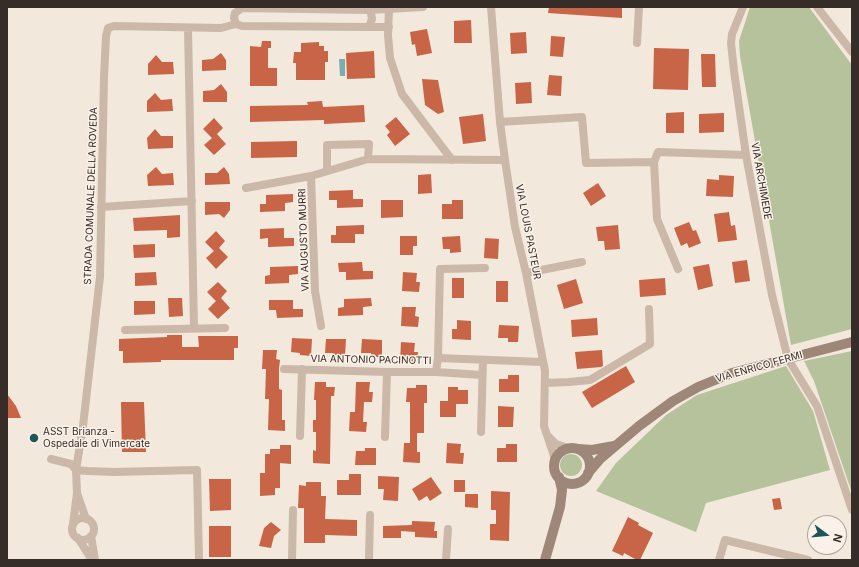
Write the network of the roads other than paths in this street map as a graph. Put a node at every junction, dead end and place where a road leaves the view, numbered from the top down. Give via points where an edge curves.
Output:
1 (423, 7) edge
2 (491, 7) edge
3 (639, 7) edge
4 (743, 7) edge
5 (817, 7) edge
6 (389, 9) junction
7 (369, 10) junction
8 (236, 24) junction
9 (369, 27) junction
10 (388, 27) junction
11 (188, 28) junction
12 (637, 43) dead end
13 (852, 52) edge
14 (500, 122) junction
15 (746, 155) junction
16 (368, 159) junction
17 (452, 160) junction
18 (505, 160) junction
19 (654, 162) junction
20 (327, 171) junction
21 (311, 176) junction
22 (246, 188) dead end
23 (192, 201) junction
24 (101, 207) junction
25 (582, 262) dead end
26 (485, 268) dead end
27 (678, 269) dead end
28 (526, 273) junction
29 (649, 308) dead end
30 (320, 326) dead end
31 (194, 328) junction
32 (225, 328) dead end
33 (125, 330) dead end
34 (852, 342) edge
35 (438, 358) junction
36 (788, 359) junction
37 (483, 360) junction
38 (543, 362) junction
39 (284, 369) dead end
40 (302, 369) junction
41 (387, 372) junction
42 (436, 372) junction
43 (482, 375) junction
44 (545, 383) junction
45 (481, 432) dead end
46 (546, 435) junction
47 (300, 436) dead end
48 (385, 437) dead end
49 (614, 446) junction
50 (568, 448) junction
51 (579, 449) junction
52 (51, 459) dead end
53 (554, 464) junction
54 (76, 470) junction
55 (588, 473) junction
56 (559, 477) junction
57 (579, 482) junction
58 (77, 493) junction
59 (560, 507) junction
60 (293, 510) dead end
61 (852, 510) edge
62 (370, 515) dead end
63 (86, 519) junction
64 (72, 526) junction
65 (448, 529) dead end
66 (91, 536) junction
67 (78, 538) junction
68 (93, 560) edge
69 (199, 560) edge
70 (292, 560) edge
71 (369, 560) edge
72 (446, 560) edge
73 (545, 560) edge
74 (719, 560) edge
75 (808, 560) edge

1 - 6 street
2 - 14 street, VIA LOUIS PASTEUR
3 - 12 street
4 - 15 street, VIA ARCHIMEDE via 731,43
5 - 13 street
6 - 7 street
6 - 10 street
7 - 8 street via 242,8 235,13
7 - 9 street via 372,19
8 - 9 street, STRADA COMUNALE DELLA ROVEDA
8 - 11 street, STRADA COMUNALE DELLA ROVEDA via 221,28
9 - 10 street, STRADA COMUNALE DELLA ROVEDA
10 - 17 street via 390,58 402,94
11 - 23 street
11 - 24 street, STRADA COMUNALE DELLA ROVEDA via 108,28
14 - 18 street, VIA LOUIS PASTEUR
14 - 19 street via 582,117 586,164
15 - 19 street via 658,152
15 - 36 street, VIA ARCHIMEDE via 772,295
16 - 17 street, VIA AUGUSTO MURRI
16 - 20 street, VIA AUGUSTO MURRI
16 - 20 street via 369,144 327,145
17 - 18 street, VIA AUGUSTO MURRI
18 - 28 street, VIA LOUIS PASTEUR via 515,227
19 - 27 street via 657,219
20 - 21 street, VIA AUGUSTO MURRI
21 - 22 street
21 - 30 street, VIA AUGUSTO MURRI via 315,291
23 - 24 street
23 - 31 street
24 - 54 street, STRADA COMUNALE DELLA ROVEDA via 100,277
25 - 28 street
26 - 35 street via 440,269
28 - 38 street, VIA LOUIS PASTEUR
29 - 44 street via 650,344 590,380
31 - 32 street
31 - 33 street
34 - 36 street, VIA ENRICO FERMI
35 - 37 street, VIA ANTONIO PACINOTTI
35 - 42 street, VIA ANTONIO PACINOTTI
36 - 49 street, VIA ENRICO FERMI via 732,373 698,387 657,412
36 - 61 street, VIA ARCHIMEDE via 817,406
37 - 38 street, VIA ANTONIO PACINOTTI
37 - 43 street
38 - 44 street, VIA LOUIS PASTEUR
39 - 40 street, VIA ANTONIO PACINOTTI
40 - 41 street, VIA ANTONIO PACINOTTI
40 - 47 street
41 - 42 street, VIA ANTONIO PACINOTTI
41 - 48 street
42 - 43 street
43 - 45 street
44 - 46 street, VIA LOUIS PASTEUR
46 - 50 street via 556,444
46 - 53 street, VIA LOUIS PASTEUR via 554,456
49 - 51 street, VIA ENRICO FERMI via 592,450
49 - 55 street, VIA ENRICO FERMI
50 - 51 street
50 - 53 street via 558,454
51 - 55 street via 589,460
52 - 54 street via 71,464
53 - 56 street
54 - 58 street, STRADA COMUNALE DELLA ROVEDA
54 - 69 street via 197,470
55 - 57 street
56 - 57 street via 568,483
56 - 59 street via 562,490
57 - 59 street
58 - 63 street, STRADA COMUNALE DELLA ROVEDA
58 - 64 street, STRADA COMUNALE DELLA ROVEDA
59 - 73 street
60 - 70 street
62 - 71 street
63 - 64 street via 76,521
63 - 66 street, STRADA COMUNALE DELLA ROVEDA via 93,526
64 - 67 street, STRADA COMUNALE DELLA ROVEDA via 73,533
65 - 72 street
66 - 67 street via 84,540
66 - 68 street, STRADA COMUNALE DELLA ROVEDA
67 - 68 street, STRADA COMUNALE DELLA ROVEDA
74 - 75 street via 725,540

